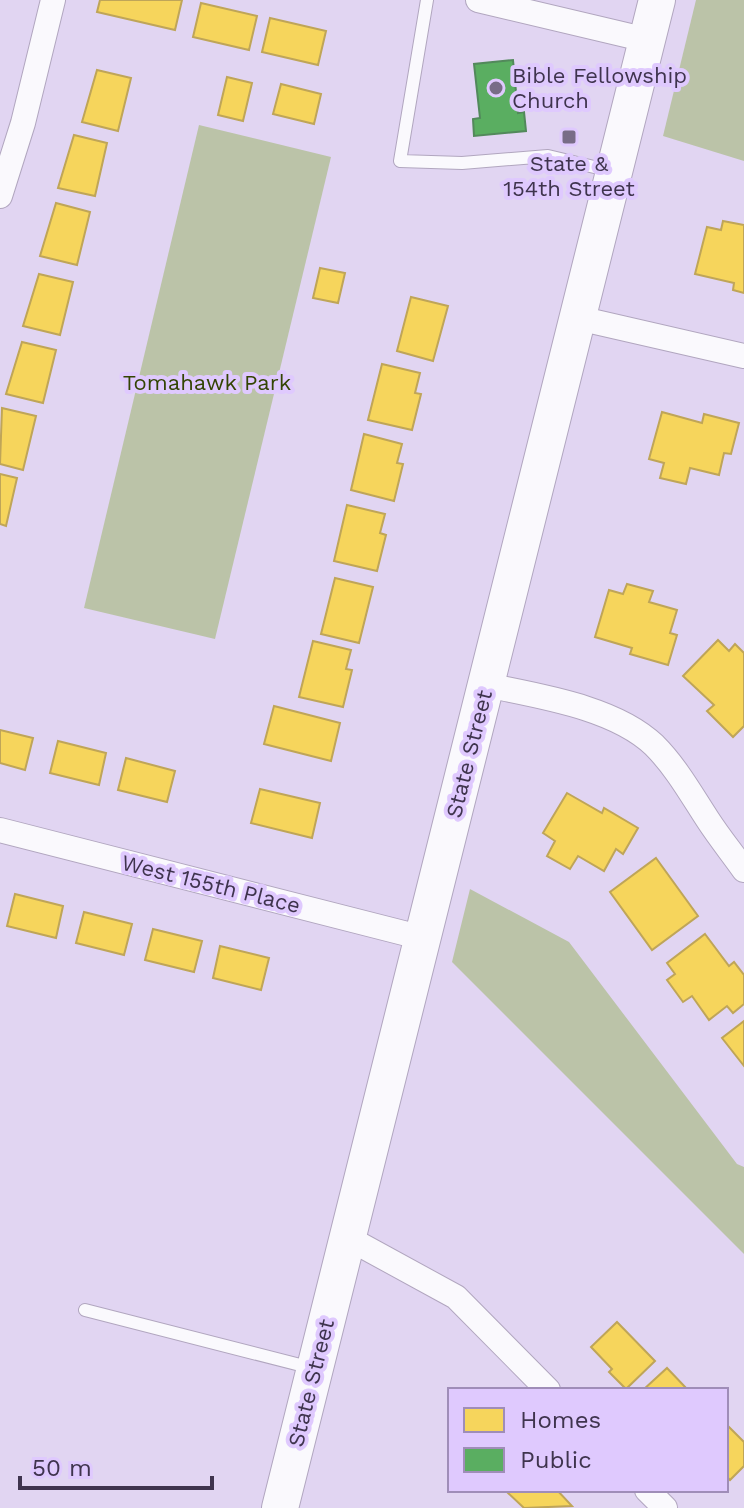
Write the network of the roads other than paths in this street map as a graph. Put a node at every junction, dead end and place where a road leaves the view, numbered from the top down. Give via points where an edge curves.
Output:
1 (53, 0) edge
2 (427, 0) edge
3 (478, 0) edge
4 (657, 0) edge
5 (647, 40) junction
6 (614, 172) junction
7 (0, 196) edge
8 (578, 318) junction
9 (744, 356) edge
10 (486, 685) junction
11 (0, 830) edge
12 (744, 870) edge
13 (423, 938) junction
14 (348, 1238) junction
15 (85, 1310) dead end
16 (315, 1369) junction
17 (546, 1388) edge
18 (649, 1492) edge
19 (280, 1508) edge
20 (665, 1508) edge

1 - 7 street
2 - 6 lane via 400,161 462,163 548,156
3 - 5 street
4 - 5 main road, State Street
5 - 6 main road, State Street
6 - 8 main road, State Street
8 - 9 street
8 - 10 main road, State Street
10 - 12 street via 577,706 651,742 675,768
10 - 13 main road, State Street
11 - 13 street, West 155th Place
13 - 14 main road, State Street
14 - 16 main road, State Street
14 - 17 street via 456,1297
15 - 16 lane
16 - 19 main road, State Street
18 - 20 street

